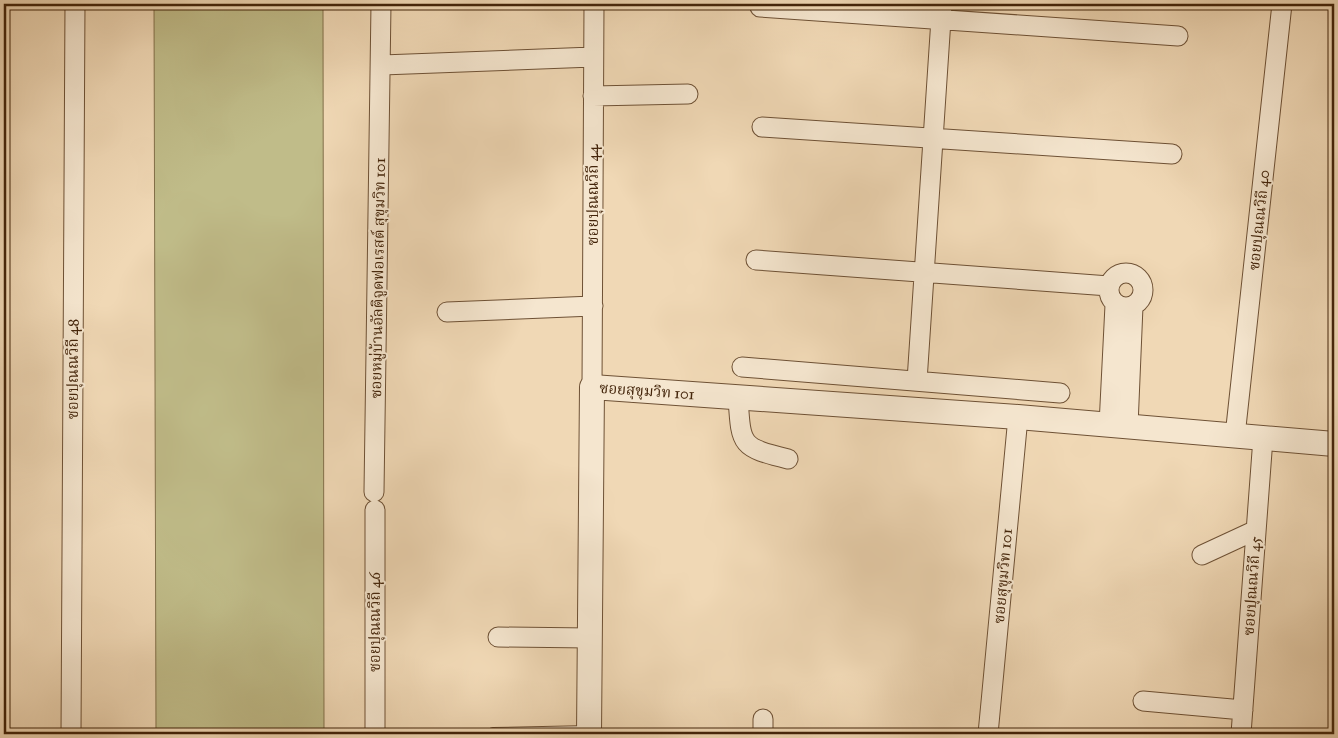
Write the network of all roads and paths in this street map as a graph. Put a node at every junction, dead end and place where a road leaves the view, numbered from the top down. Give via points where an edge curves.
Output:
1 (75, 4) edge
2 (381, 4) edge
3 (594, 4) edge
4 (1282, 4) edge
5 (760, 7) dead end
6 (942, 11) edge
7 (1178, 36) dead end
8 (593, 56) junction
9 (382, 65) junction
10 (688, 94) dead end
11 (593, 96) junction
12 (762, 127) dead end
13 (934, 138) junction
14 (1172, 154) dead end
15 (756, 260) dead end
16 (925, 272) junction
17 (1109, 286) junction
18 (1124, 305) junction
19 (593, 306) junction
20 (447, 312) dead end
21 (742, 367) dead end
22 (917, 381) junction
23 (592, 387) junction
24 (1060, 393) dead end
25 (738, 397) junction
26 (1018, 417) junction
27 (1119, 426) junction
28 (1235, 436) junction
29 (1263, 438) junction
30 (1334, 444) edge
31 (788, 459) dead end
32 (375, 501) joint
33 (1256, 530) junction
34 (1202, 555) dead end
35 (498, 637) dead end
36 (590, 638) junction
37 (1142, 701) dead end
38 (1243, 710) junction
39 (492, 733) dead end
40 (589, 733) edge
41 (71, 734) edge
42 (375, 734) edge
43 (988, 734) edge
44 (1241, 734) edge

1 - 41 street, ซอยปุณณวิถี 48
2 - 9 street, ซอยหมู่บ้านอัลติจูดฟอเรสต์ สุขุมวิท 101
3 - 8 street, ซอยปุณณวิถี 44
4 - 28 street, ซอยปุณณวิถี 40
5 - 6 street
6 - 7 street
6 - 13 street
8 - 9 street
8 - 11 street, ซอยปุณณวิถี 44
9 - 32 street, ซอยหมู่บ้านอัลติจูดฟอเรสต์ สุขุมวิท 101
10 - 11 street
11 - 19 street, ซอยปุณณวิถี 44
12 - 13 street
13 - 14 street
13 - 16 street
15 - 16 street
16 - 17 street
16 - 22 street
17 - 18 street via 1109,297
17 - 18 street via 1113,278 1122,273 1136,277 1143,290 1140,300
18 - 27 street
19 - 20 street
19 - 23 street, ซอยปุณณวิถี 44
21 - 22 street
22 - 24 street
23 - 25 street, ซอยสุขุมวิท 101
23 - 36 street, ซอยสุขุมวิท 101
25 - 26 street, ซอยสุขุมวิท 101
25 - 31 street via 740,434 744,442 763,453
26 - 27 street, ซอยสุขุมวิท 101
26 - 43 street, ซอยสุขุมวิท 101
27 - 28 street, ซอยสุขุมวิท 101
28 - 29 street, ซอยสุขุมวิท 101
29 - 30 street, ซอยสุขุมวิท 101
29 - 33 street, ซอยปุณณวิถี 45
32 - 42 street, ซอยปุณณวิถี 46
33 - 34 street
33 - 38 street, ซอยปุณณวิถี 45
35 - 36 street
36 - 40 street, ซอยสุขุมวิท 101
37 - 38 street
38 - 44 street, ซอยปุณณวิถี 45
39 - 40 lane

